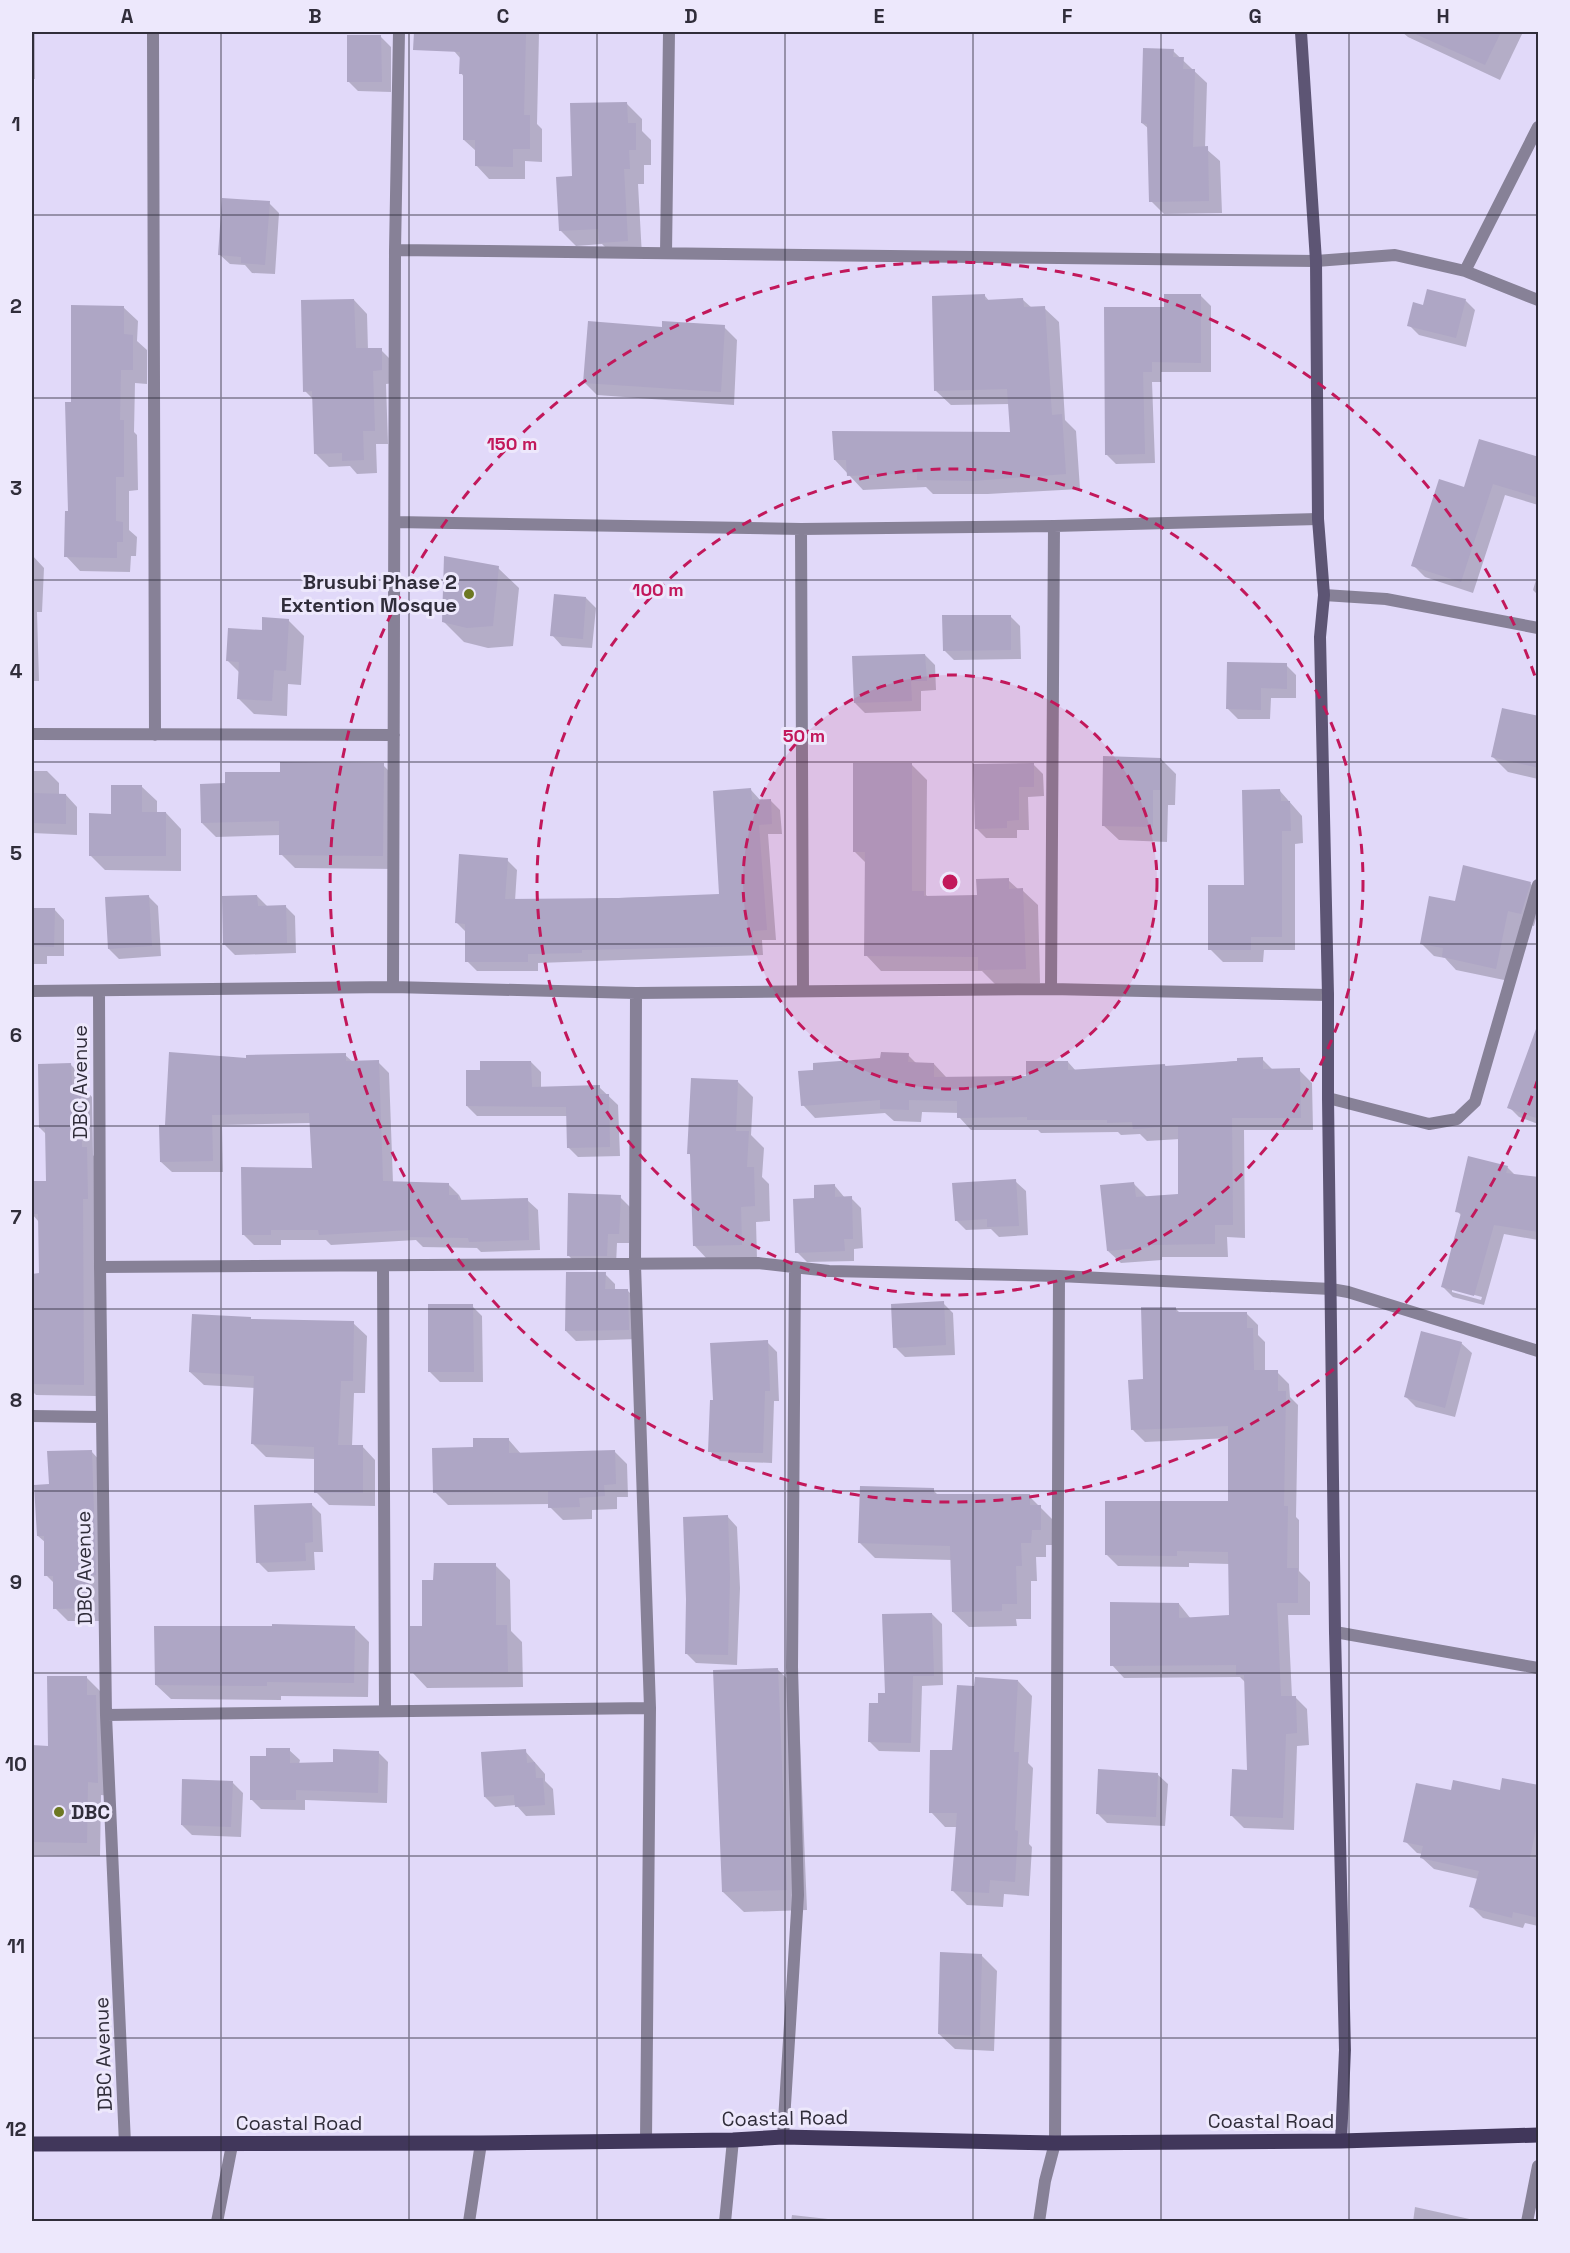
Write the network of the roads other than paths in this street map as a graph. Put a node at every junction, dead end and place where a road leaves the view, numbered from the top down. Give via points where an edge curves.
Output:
1 (153, 32) edge
2 (399, 32) edge
3 (669, 32) edge
4 (1301, 32) edge
5 (1539, 127) edge
6 (395, 250) junction
7 (666, 254) junction
8 (1316, 261) junction
9 (1465, 271) junction
10 (1539, 300) edge
11 (1318, 519) junction
12 (395, 522) junction
13 (1054, 526) junction
14 (801, 529) junction
15 (1324, 595) junction
16 (1539, 628) edge
17 (32, 734) edge
18 (155, 735) junction
19 (394, 735) junction
20 (1539, 885) edge
21 (393, 987) junction
22 (1052, 989) junction
23 (32, 991) edge
24 (99, 991) junction
25 (803, 991) junction
26 (636, 993) junction
27 (1328, 996) junction
28 (1328, 1098) junction
29 (635, 1264) junction
30 (383, 1266) junction
31 (100, 1267) junction
32 (795, 1269) junction
33 (1059, 1276) junction
34 (1331, 1289) junction
35 (1539, 1351) edge
36 (32, 1416) edge
37 (101, 1417) junction
38 (1335, 1632) junction
39 (1539, 1668) edge
40 (650, 1708) junction
41 (385, 1711) junction
42 (106, 1715) junction
43 (1539, 2134) edge
44 (783, 2137) junction
45 (734, 2140) junction
46 (646, 2141) junction
47 (1341, 2141) junction
48 (481, 2143) junction
49 (1055, 2143) junction
50 (125, 2144) junction
51 (32, 2145) edge
52 (232, 2145) junction
53 (1539, 2166) edge
54 (217, 2222) edge
55 (469, 2222) edge
56 (725, 2222) edge
57 (1039, 2222) edge
58 (1527, 2222) edge

1 - 18 street
2 - 6 street
3 - 7 street
4 - 8 street
5 - 9 street
6 - 7 street
6 - 12 street
7 - 8 street
8 - 9 street via 1395,255
8 - 11 street
9 - 10 street
11 - 13 street
11 - 15 street
12 - 14 street
12 - 19 street
13 - 14 street
13 - 22 street
14 - 25 street
15 - 16 street via 1386,599
15 - 27 street via 1320,637
17 - 18 street
18 - 19 street
19 - 21 street
20 - 28 street via 1475,1102 1457,1119 1429,1124
21 - 24 street
21 - 26 street
22 - 25 street
22 - 27 street
23 - 24 street
24 - 31 street, DBC Avenue
25 - 26 street
26 - 29 street
27 - 28 street
28 - 34 street
29 - 30 street
29 - 32 street via 758,1263
29 - 40 street
30 - 31 street
30 - 41 street
31 - 37 street, DBC Avenue
32 - 33 street
32 - 44 street via 792,1667 798,1895
33 - 34 street
33 - 49 street
34 - 35 street
34 - 38 street
36 - 37 street
37 - 42 street, DBC Avenue
38 - 39 street
38 - 47 street via 1345,2050
40 - 41 street
40 - 46 street
41 - 42 street
42 - 50 street, DBC Avenue
43 - 47 main road, Coastal Road
44 - 45 main road, Coastal Road
44 - 49 main road, Coastal Road
45 - 46 main road, Coastal Road
45 - 56 street
46 - 48 main road, Coastal Road
47 - 49 main road, Coastal Road
48 - 52 main road, Coastal Road
48 - 55 street
49 - 57 street
50 - 51 main road, Coastal Road
50 - 52 main road, Coastal Road
52 - 54 street
53 - 58 street

